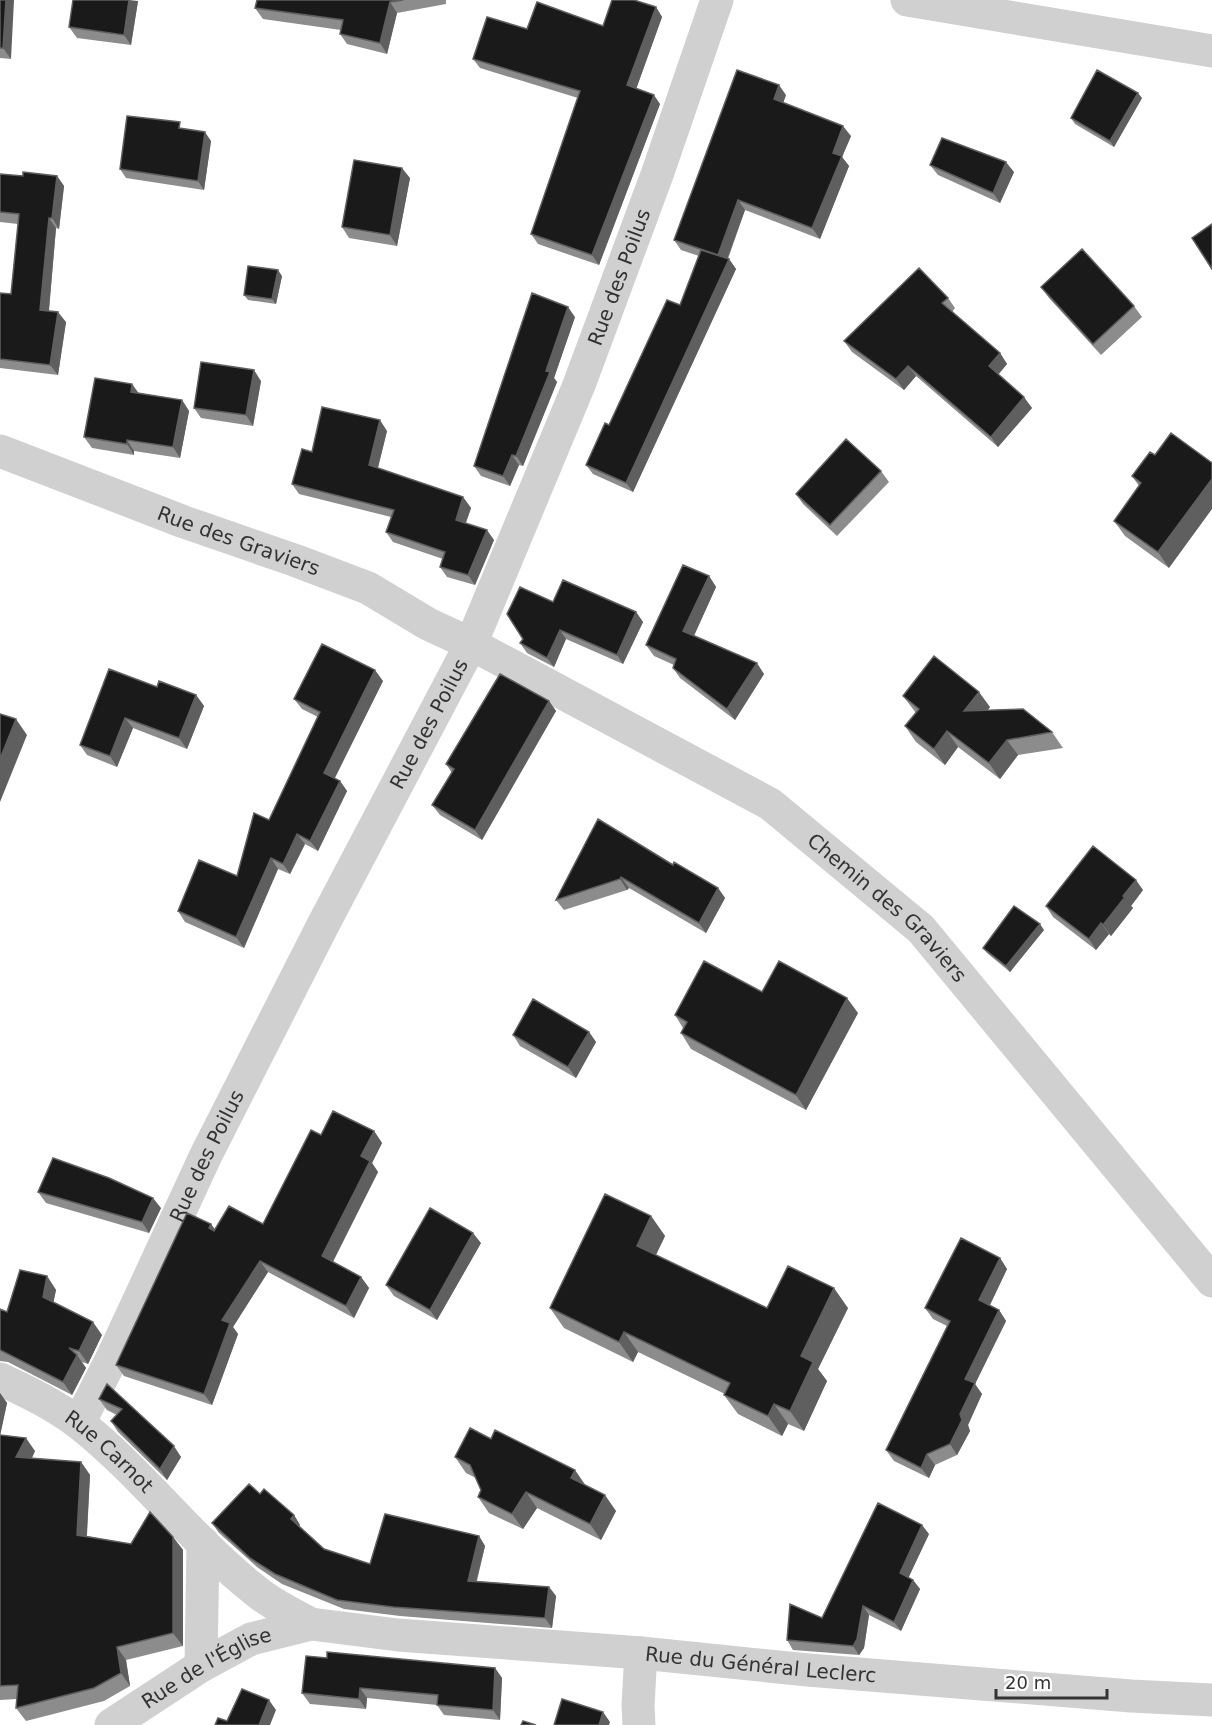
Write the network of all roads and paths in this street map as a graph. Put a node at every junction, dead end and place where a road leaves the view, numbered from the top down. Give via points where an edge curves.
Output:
1 (717, 0) edge
2 (907, 0) edge
3 (1212, 51) edge
4 (0, 451) edge
5 (471, 644) junction
6 (1212, 1281) edge
7 (0, 1378) edge
8 (79, 1423) junction
9 (203, 1543) junction
10 (311, 1624) junction
11 (641, 1653) junction
12 (201, 1666) junction
13 (1212, 1700) edge
14 (111, 1725) edge
15 (639, 1725) edge

1 - 5 street, Rue des Poilus via 579,385
2 - 3 street
4 - 5 street, Rue des Graviers via 368,588
5 - 6 street, Chemin des Graviers via 770,804 921,929
5 - 8 street, Rue des Poilus via 206,1155
7 - 8 street, Rue Carnot via 38,1396
8 - 9 street, Rue Carnot
9 - 10 street, Rue Carnot via 257,1593
9 - 12 street
10 - 11 street, Rue du Général Leclerc via 398,1635
10 - 12 street, Rue de l'Église via 251,1639
11 - 13 street, Rue du Général Leclerc via 831,1672
11 - 15 street
12 - 14 street, Rue de l'Église

